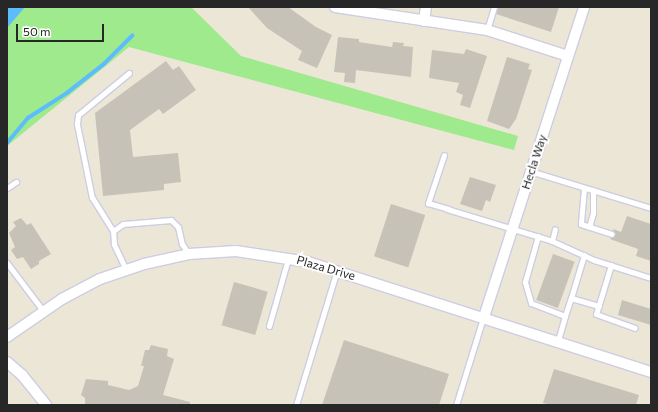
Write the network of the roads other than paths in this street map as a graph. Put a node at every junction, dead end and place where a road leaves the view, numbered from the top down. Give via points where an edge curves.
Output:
1 (335, 7) edge
2 (426, 7) edge
3 (494, 7) edge
4 (584, 7) edge
5 (424, 21) junction
6 (487, 30) junction
7 (568, 56) junction
8 (129, 73) dead end
9 (444, 154) dead end
10 (530, 171) junction
11 (16, 182) dead end
12 (7, 188) edge
13 (584, 188) junction
14 (593, 190) junction
15 (651, 208) edge
16 (589, 227) junction
17 (512, 229) junction
18 (555, 229) dead end
19 (113, 231) junction
20 (611, 234) dead end
21 (538, 236) junction
22 (552, 241) junction
23 (189, 254) junction
24 (584, 255) junction
25 (288, 258) junction
26 (7, 263) edge
27 (611, 265) junction
28 (126, 270) junction
29 (336, 270) junction
30 (9, 272) edge
31 (651, 278) edge
32 (571, 298) junction
33 (599, 306) junction
34 (44, 312) junction
35 (566, 316) junction
36 (484, 317) junction
37 (269, 326) dead end
38 (635, 328) dead end
39 (7, 337) edge
40 (558, 341) junction
41 (7, 362) edge
42 (651, 372) edge
43 (46, 405) edge
44 (296, 405) edge
45 (456, 405) edge

1 - 5 street
2 - 5 street
3 - 6 lane
4 - 7 street, Hecla Way
5 - 6 street
6 - 7 street
7 - 10 street, Hecla Way
8 - 19 lane via 78,115 77,124 92,198
9 - 17 lane via 428,203
10 - 13 lane
10 - 17 street, Hecla Way
11 - 12 lane
13 - 14 lane
13 - 16 lane via 580,224
14 - 15 lane
14 - 16 lane via 593,213
16 - 20 lane
17 - 21 lane
17 - 36 street, Hecla Way
18 - 22 lane
19 - 23 lane via 123,224 171,220 178,227 182,244
19 - 28 lane via 114,244
21 - 22 lane
21 - 35 lane via 525,282 527,294 531,303
22 - 24 lane
23 - 25 street, Plaza Drive via 236,251
23 - 28 street, Plaza Drive
24 - 27 lane
24 - 32 lane
25 - 29 street, Plaza Drive
25 - 37 lane
26 - 30 lane
27 - 31 lane
27 - 33 lane
28 - 34 street, Plaza Drive via 100,279 62,299
29 - 36 street, Plaza Drive
29 - 44 lane
30 - 34 lane
32 - 33 lane
32 - 35 lane
33 - 38 lane via 596,314
34 - 39 street, Plaza Drive
35 - 40 lane
36 - 40 street, Plaza Drive
36 - 45 lane
40 - 42 street, Plaza Drive
41 - 43 street via 22,375

